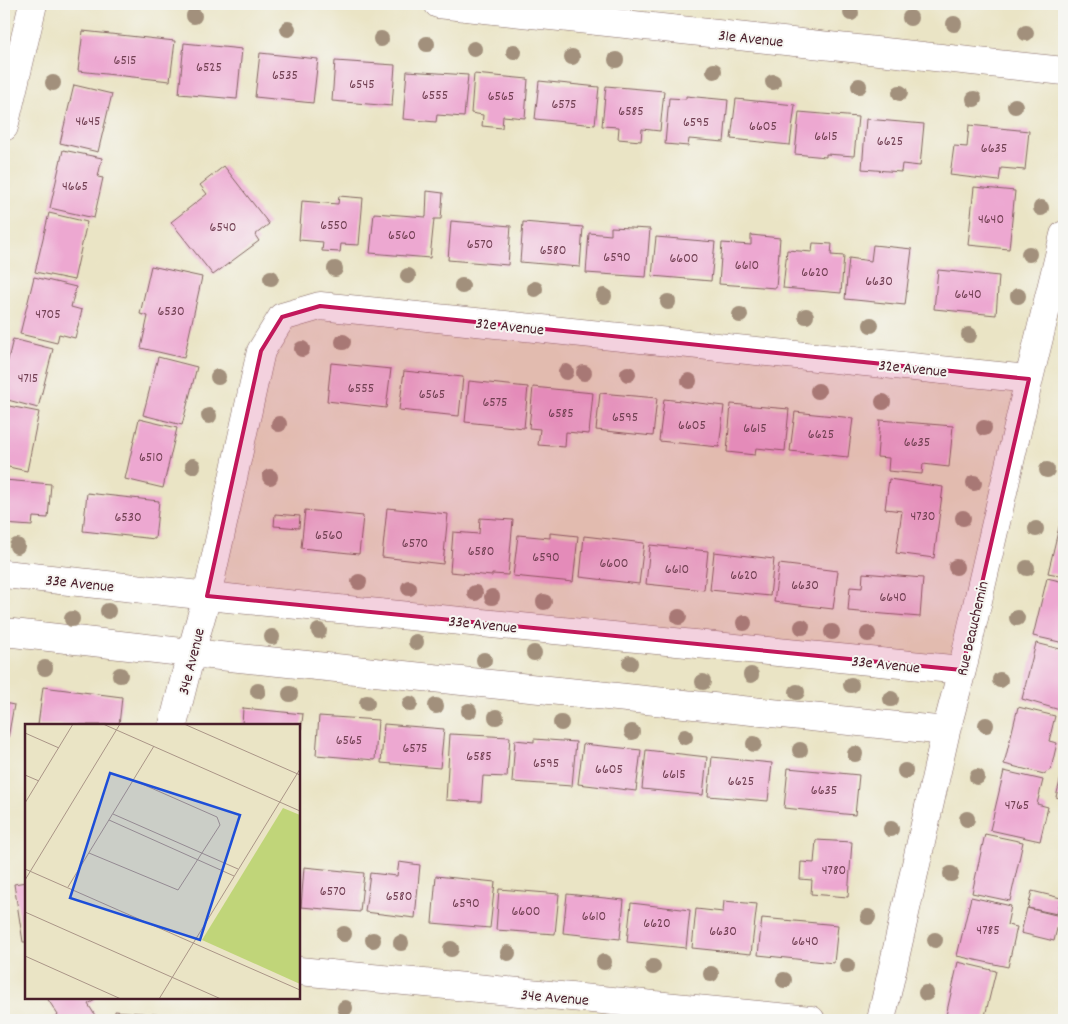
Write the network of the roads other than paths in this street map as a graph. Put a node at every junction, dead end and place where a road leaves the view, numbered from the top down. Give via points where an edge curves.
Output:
1 (33, 4) edge
2 (438, 4) edge
3 (1064, 71) edge
4 (4, 127) edge
5 (1064, 235) edge
6 (1029, 379) junction
7 (4, 574) edge
8 (207, 596) junction
9 (4, 632) edge
10 (191, 653) junction
11 (962, 670) junction
12 (173, 724) edge
13 (946, 731) junction
14 (300, 971) edge
15 (811, 1020) edge
16 (881, 1020) edge

1 - 4 street
2 - 3 street, 31e Avenue
5 - 6 street, Rue Beauchemin
6 - 8 street, 32e Avenue via 320,306 282,317 261,351
6 - 11 street, Rue Beauchemin
7 - 8 street, 33e Avenue
8 - 10 street, 34e Avenue
8 - 11 street, 33e Avenue
9 - 10 street
10 - 12 street, 34e Avenue
10 - 13 street
11 - 13 street, Rue Beauchemin
13 - 16 street, Rue Beauchemin
14 - 15 street, 34e Avenue

